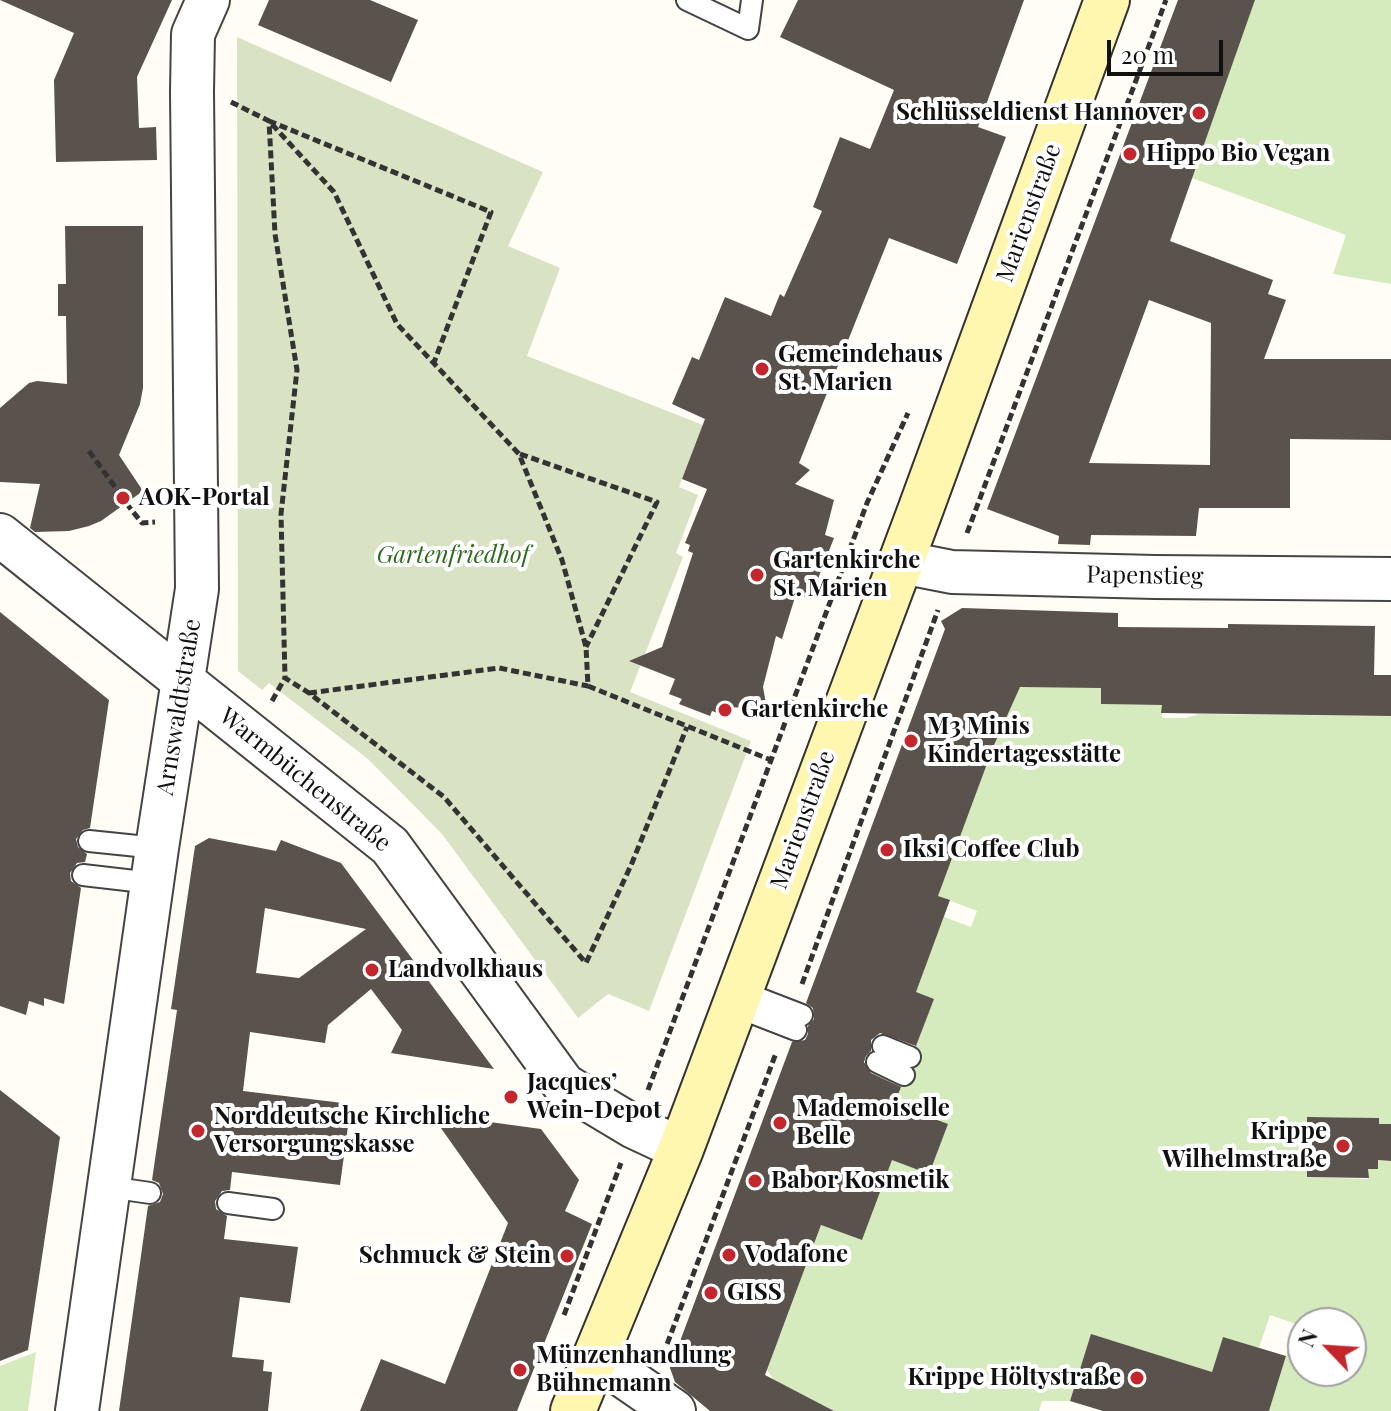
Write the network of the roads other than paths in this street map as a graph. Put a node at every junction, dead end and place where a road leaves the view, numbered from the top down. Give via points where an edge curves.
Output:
1 (208, 0) edge
2 (687, 0) edge
3 (752, 0) edge
4 (1107, 0) edge
5 (0, 535) edge
6 (901, 562) junction
7 (1391, 579) edge
8 (182, 679) junction
9 (89, 841) dead end
10 (154, 866) junction
11 (83, 875) dead end
12 (737, 998) junction
13 (799, 1022) dead end
14 (880, 1054) dead end
15 (907, 1066) dead end
16 (681, 1149) junction
17 (109, 1187) junction
18 (150, 1193) dead end
19 (228, 1203) dead end
20 (273, 1209) dead end
21 (593, 1361) junction
22 (77, 1411) edge
23 (573, 1411) edge
24 (674, 1411) edge

1 - 8 street, Arnswaldtstraße via 193,34 197,589
2 - 3 lane via 748,29
4 - 6 main road, Marienstraße
5 - 8 street, Warmbüchenstraße
6 - 7 street, Papenstieg via 952,572
6 - 12 main road, Marienstraße
8 - 10 street, Arnswaldtstraße
8 - 16 street, Warmbüchenstraße via 390,846 564,1085
9 - 10 lane
10 - 11 lane
10 - 17 street, Arnswaldtstraße
12 - 13 lane
12 - 16 main road, Marienstraße
14 - 15 lane
16 - 21 main road, Marienstraße
17 - 18 lane
17 - 22 street, Arnswaldtstraße
19 - 20 lane
21 - 23 main road, Marienstraße
21 - 24 street

